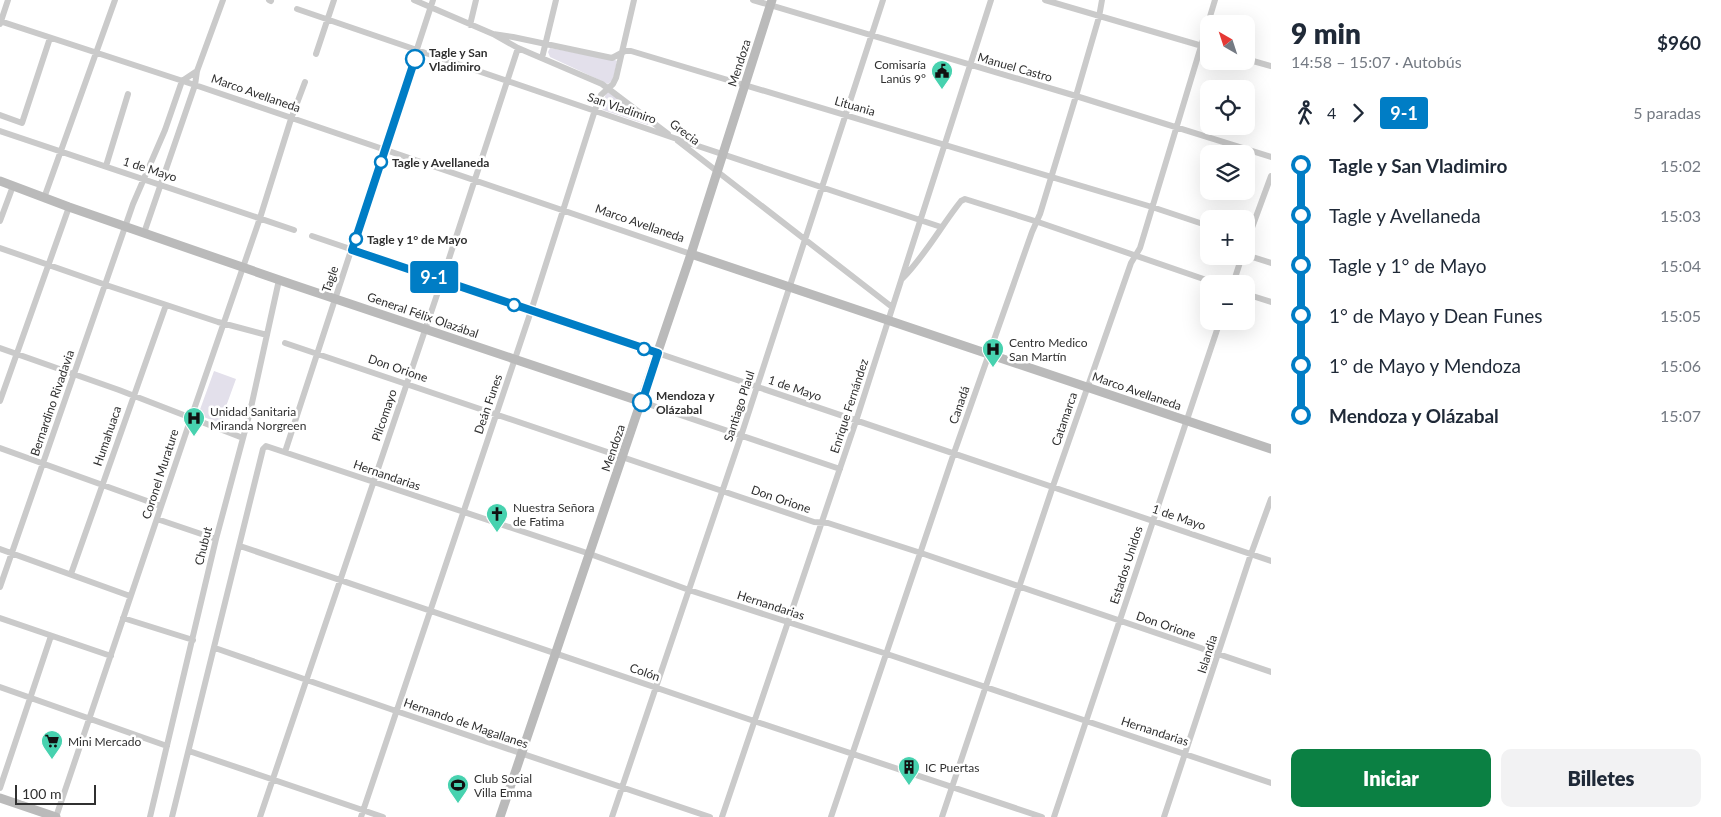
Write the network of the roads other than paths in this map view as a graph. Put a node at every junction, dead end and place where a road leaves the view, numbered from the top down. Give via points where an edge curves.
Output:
1 (8, 0) edge
2 (114, 0) edge
3 (223, 0) edge
4 (334, 0) edge
5 (414, 0) edge
6 (433, 0) edge
7 (476, 0) edge
8 (556, 0) edge
9 (634, 0) edge
10 (753, 0) edge
11 (883, 0) edge
12 (991, 0) edge
13 (1045, 0) edge
14 (1102, 0) edge
15 (1215, 0) edge
16 (771, 2) edge
17 (431, 7) junction
18 (297, 9) dead end
19 (1210, 15) edge
20 (1099, 17) junction
21 (328, 20) junction
22 (0, 22) edge
23 (470, 25) junction
24 (493, 34) junction
25 (871, 36) junction
26 (50, 38) junction
27 (546, 44) junction
28 (1200, 46) edge
29 (518, 48) junction
30 (1200, 49) edge
31 (417, 50) junction
32 (95, 53) junction
33 (316, 54) dead end
34 (621, 54) junction
35 (542, 58) junction
36 (1255, 62) edge
37 (970, 66) junction
38 (1271, 66) edge
39 (197, 72) junction
40 (507, 80) junction
41 (182, 81) junction
42 (305, 82) dead end
43 (195, 85) junction
44 (745, 86) junction
45 (608, 87) junction
46 (128, 94) dead end
47 (1076, 96) junction
48 (595, 110) junction
49 (0, 115) edge
50 (845, 115) junction
51 (291, 119) junction
52 (1177, 127) junction
53 (0, 130) edge
54 (674, 138) junction
55 (944, 144) junction
56 (61, 151) junction
57 (385, 151) junction
58 (724, 154) junction
59 (1271, 157) edge
60 (106, 166) junction
61 (718, 171) junction
62 (1271, 176) edge
63 (1052, 177) junction
64 (144, 180) junction
65 (474, 180) junction
66 (0, 181) edge
67 (161, 185) junction
68 (12, 186) junction
69 (822, 187) junction
70 (44, 198) junction
71 (69, 207) junction
72 (1152, 207) junction
73 (563, 210) junction
74 (260, 218) junction
75 (1255, 219) edge
76 (0, 220) edge
77 (921, 220) junction
78 (1038, 222) junction
79 (1200, 223) edge
80 (941, 226) junction
81 (125, 227) junction
82 (294, 230) dead end
83 (144, 233) junction
84 (312, 236) dead end
85 (805, 238) junction
86 (0, 248) edge
87 (352, 250) junction
88 (691, 254) junction
89 (1136, 256) junction
90 (1255, 258) edge
91 (1271, 263) edge
92 (49, 265) junction
93 (243, 267) junction
94 (1200, 278) edge
95 (279, 280) junction
96 (442, 280) junction
97 (901, 280) junction
98 (106, 285) junction
99 (790, 287) junction
100 (1255, 297) edge
101 (336, 298) junction
102 (1271, 302) edge
103 (166, 305) junction
104 (892, 306) junction
105 (531, 311) junction
106 (888, 320) junction
107 (224, 323) junction
108 (425, 329) junction
109 (1217, 330) edge
110 (267, 335) junction
111 (285, 343) dead end
112 (0, 348) edge
113 (318, 353) junction
114 (658, 353) junction
115 (16, 354) junction
116 (989, 354) junction
117 (515, 359) junction
118 (73, 375) junction
119 (407, 383) junction
120 (757, 387) junction
121 (1086, 387) junction
122 (133, 396) junction
123 (0, 401) edge
124 (642, 402) junction
125 (496, 414) junction
126 (190, 418) junction
127 (1186, 420) junction
128 (856, 421) junction
129 (741, 436) junction
130 (242, 438) junction
131 (0, 448) edge
132 (1271, 449) edge
133 (285, 452) junction
134 (954, 453) junction
135 (622, 458) junction
136 (42, 463) junction
137 (840, 469) junction
138 (374, 482) junction
139 (102, 485) junction
140 (1052, 486) junction
141 (723, 490) junction
142 (1271, 499) edge
143 (161, 506) junction
144 (463, 512) junction
145 (157, 519) junction
146 (1153, 520) junction
147 (822, 522) junction
148 (216, 539) junction
149 (240, 546) junction
150 (0, 549) edge
151 (921, 553) junction
152 (12, 554) junction
153 (590, 554) junction
154 (1251, 554) junction
155 (1271, 561) edge
156 (71, 574) junction
157 (340, 581) junction
158 (1020, 586) junction
159 (0, 587) edge
160 (689, 590) junction
161 (130, 596) junction
162 (430, 612) junction
163 (0, 618) edge
164 (123, 618) junction
165 (1119, 621) junction
166 (788, 622) junction
167 (51, 636) junction
168 (193, 640) junction
169 (215, 648) junction
170 (557, 654) junction
171 (887, 654) junction
172 (1219, 655) junction
173 (111, 656) junction
174 (1271, 672) edge
175 (306, 680) junction
176 (0, 687) edge
177 (986, 687) junction
178 (657, 688) junction
179 (30, 698) junction
180 (396, 712) junction
181 (89, 718) junction
182 (754, 721) junction
183 (1086, 721) junction
184 (167, 746) junction
185 (189, 751) junction
186 (1186, 753) junction
187 (522, 754) junction
188 (853, 754) junction
189 (272, 779) junction
190 (1271, 783) edge
191 (952, 787) junction
192 (0, 788) edge
193 (623, 788) junction
194 (0, 798) edge
195 (362, 814) edge
196 (56, 817) edge
197 (150, 817) edge
198 (172, 817) edge
199 (260, 817) edge
200 (383, 817) edge
201 (500, 817) edge
202 (612, 817) edge
203 (710, 817) edge
204 (722, 817) edge
205 (832, 817) edge
206 (942, 817) edge
207 (1042, 817) edge
208 (1054, 817) edge
209 (1164, 817) edge

1 - 22 street
2 - 32 street
3 - 39 street
4 - 21 street
5 - 17 street, Grecia
6 - 17 street, Tagle
7 - 23 street
8 - 27 street
9 - 34 street, Deán Funes
10 - 16 street, Manuel Castro
11 - 25 street, Santiago Plaul
12 - 37 street, Enrique Fernández
13 - 20 street
14 - 20 street, Canadá
15 - 19 street, Catamarca
16 - 25 street, Manuel Castro
16 - 44 street, Mendoza
17 - 23 street, Grecia
17 - 31 street, Tagle
18 - 21 street, San Vladimiro
20 - 28 street
20 - 47 street, Canadá
21 - 31 street, San Vladimiro
21 - 33 street
22 - 26 street, Marco Avellaneda
23 - 24 street, Grecia
24 - 27 street, Lituania
24 - 29 street, Grecia
25 - 37 street, Manuel Castro
25 - 50 street, Santiago Plaul
26 - 32 street, Marco Avellaneda
26 - 49 street via 22,123
27 - 34 street, Lituania via 612,58
27 - 35 street
29 - 35 street, Grecia
29 - 40 street, Pilcomayo
30 - 52 street, Catamarca
31 - 40 street, San Vladimiro
31 - 57 street, Tagle
32 - 41 street, Marco Avellaneda
32 - 56 street
34 - 44 street, Lituania via 631,51
34 - 45 street, Deán Funes via 615,81
35 - 45 street, Grecia
36 - 38 street
37 - 47 street, Manuel Castro
37 - 55 street, Enrique Fernández
39 - 41 street
39 - 43 street
40 - 48 street, San Vladimiro
40 - 65 street, Pilcomayo
41 - 43 street, Marco Avellaneda
41 - 64 street
42 - 51 street, Coronel Murature
43 - 51 street, Marco Avellaneda
43 - 67 street
44 - 50 street, Lituania
44 - 58 street, Mendoza
45 - 48 street, Deán Funes
45 - 54 street, Grecia
46 - 60 street
47 - 52 street, Manuel Castro
47 - 63 street, Canadá
48 - 54 street, San Vladimiro
48 - 73 street, Deán Funes
50 - 55 street, Lituania
50 - 69 street, Santiago Plaul
51 - 57 street, Marco Avellaneda
51 - 74 street, Coronel Murature
52 - 59 street, Manuel Castro
52 - 72 street, Catamarca
53 - 56 street, 1 de Mayo
54 - 58 street, San Vladimiro
54 - 61 street, Grecia
55 - 63 street, Lituania
55 - 77 street, Enrique Fernández
56 - 60 street, 1 de Mayo
56 - 70 street
57 - 65 street, Marco Avellaneda
57 - 87 street, Tagle
58 - 61 street, Mendoza
58 - 69 street, San Vladimiro
60 - 64 street, 1 de Mayo
61 - 85 street, Grecia
61 - 88 street, Mendoza
62 - 75 street
63 - 72 street, Lituania
63 - 78 street, Canadá
64 - 67 street, 1 de Mayo
64 - 81 street
65 - 73 street, Marco Avellaneda
65 - 96 street, Pilcomayo
66 - 68 street, General Félix Olazábal
67 - 74 street, 1 de Mayo
67 - 83 street
68 - 70 street, General Félix Olazábal
68 - 76 street
69 - 77 street, San Vladimiro
69 - 85 street, Santiago Plaul
70 - 71 street, General Félix Olazábal
71 - 81 street, General Félix Olazábal
71 - 92 street
72 - 79 street, Lituania
72 - 89 street, Catamarca
73 - 88 street, Marco Avellaneda
73 - 105 street, Deán Funes
74 - 82 street, 1 de Mayo
74 - 93 street, Coronel Murature
77 - 80 street, San Vladimiro
77 - 97 street, Enrique Fernández
78 - 80 street via 965,199
78 - 89 street
78 - 116 street, Canadá
80 - 97 street
81 - 83 street, General Félix Olazábal
81 - 98 street, Bernardino Rivadavia
83 - 93 street, General Félix Olazábal
84 - 87 street, 1 de Mayo
85 - 99 street, Santiago Plaul
85 - 104 street, Grecia
86 - 92 street
87 - 96 street, 1 de Mayo
87 - 101 street, Tagle
88 - 99 street, Marco Avellaneda
88 - 114 street, Mendoza
89 - 94 street
89 - 121 street, Catamarca
90 - 91 street
92 - 98 street
92 - 115 street
93 - 95 street, General Félix Olazábal
93 - 107 street, Coronel Murature
95 - 101 street, General Félix Olazábal
95 - 110 street, Chubut
96 - 105 street, 1 de Mayo
96 - 108 street, Pilcomayo
97 - 104 street, Enrique Fernández
98 - 103 street
98 - 118 street, Bernardino Rivadavia
99 - 106 street, Marco Avellaneda
99 - 120 street, Santiago Plaul
100 - 102 street
101 - 108 street, General Félix Olazábal
101 - 113 street, Tagle
103 - 107 street
103 - 122 street, Humahuaca
104 - 106 street, Enrique Fernández
105 - 114 street, 1 de Mayo
105 - 117 street, Deán Funes
106 - 116 street, Marco Avellaneda
106 - 128 street, Enrique Fernández
107 - 110 street
107 - 126 street, Coronel Murature
108 - 117 street, General Félix Olazábal
108 - 119 street, Pilcomayo
109 - 127 street, Estados Unidos
110 - 130 street, Chubut
111 - 113 street, Don Orione
112 - 115 street
113 - 119 street, Don Orione
113 - 133 street, Tagle
114 - 120 street, 1 de Mayo
114 - 124 street, Mendoza
115 - 118 street
115 - 123 street
116 - 121 street, Marco Avellaneda
116 - 134 street, Canadá
117 - 124 street, General Félix Olazábal
117 - 125 street, Deán Funes
118 - 122 street
118 - 136 street, Bernardino Rivadavia
119 - 125 street, Don Orione
119 - 138 street, Pilcomayo
120 - 128 street, 1 de Mayo
120 - 129 street, Santiago Plaul
121 - 127 street, Marco Avellaneda
121 - 140 street, Catamarca
122 - 126 street
122 - 139 street, Humahuaca
124 - 129 street, General Félix Olazábal
124 - 135 street, Mendoza
125 - 135 street, Don Orione
125 - 144 street, Deán Funes
126 - 130 street
126 - 143 street, Coronel Murature
127 - 132 street, Marco Avellaneda
127 - 146 street, Estados Unidos
128 - 134 street, 1 de Mayo
128 - 137 street, Enrique Fernández
129 - 137 street, General Félix Olazábal
129 - 141 street, Santiago Plaul
130 - 148 street, Chubut
131 - 136 street
133 - 138 street, Hernandarias
133 - 149 street, Hernandarias via 264,447
134 - 140 street, 1 de Mayo
134 - 151 street, Canadá
135 - 141 street, Don Orione
135 - 153 street, Mendoza
136 - 139 street
136 - 152 street, Bernardino Rivadavia
137 - 147 street, Enrique Fernández
138 - 144 street, Hernandarias
138 - 157 street, Pilcomayo
139 - 143 street
139 - 156 street, Humahuaca
140 - 146 street, 1 de Mayo
140 - 158 street, Catamarca
141 - 147 street, Don Orione
141 - 160 street, Santiago Plaul
142 - 154 street, Islandia
143 - 145 street, Coronel Murature
144 - 153 street, Hernandarias
144 - 162 street, Deán Funes
145 - 148 street
145 - 161 street, Coronel Murature
146 - 154 street, 1 de Mayo
146 - 165 street, Estados Unidos
147 - 151 street, Don Orione
147 - 166 street, Enrique Fernández
148 - 168 street, Chubut
149 - 157 street, Colón
149 - 169 street
150 - 152 street
151 - 158 street, Don Orione
151 - 171 street, Canadá
152 - 156 street
152 - 159 street, Bernardino Rivadavia
153 - 160 street, Hernandarias
153 - 170 street, Mendoza
154 - 155 street, 1 de Mayo
154 - 172 street, Islandia
156 - 161 street
157 - 162 street, Colón
157 - 175 street, Pilcomayo
158 - 165 street, Don Orione
158 - 177 street, Catamarca
160 - 166 street, Hernandarias
160 - 178 street, Santiago Plaul
161 - 164 street, Coronel Murature
162 - 170 street, Colón
162 - 180 street, Deán Funes
163 - 167 street
164 - 168 street
164 - 173 street, Coronel Murature
165 - 172 street, Don Orione
165 - 183 street, Estados Unidos
166 - 171 street, Hernandarias
166 - 182 street, Enrique Fernández
167 - 173 street
167 - 179 street
168 - 184 street, Chubut
169 - 175 street, Hernando de Magallanes
169 - 185 street
170 - 178 street, Colón
170 - 187 street, Mendoza
171 - 177 street, Hernandarias
171 - 188 street, Canadá
172 - 174 street, Don Orione
172 - 186 street, Islandia
173 - 181 street, Coronel Murature
175 - 180 street, Hernando de Magallanes
175 - 189 street, Pilcomayo
176 - 179 street
177 - 183 street, Hernandarias
177 - 191 street, Catamarca
178 - 182 street, Colón
178 - 193 street, Santiago Plaul
179 - 181 street
179 - 192 street
180 - 187 street, Hernando de Magallanes
180 - 195 street, Deán Funes
181 - 184 street
181 - 196 street, Coronel Murature
182 - 188 street, Colón
182 - 204 street, Enrique Fernández
183 - 186 street, Hernandarias
183 - 208 street, Estados Unidos
184 - 197 street, Chubut
185 - 189 street
185 - 198 street
186 - 190 street, Hernandarias
186 - 209 street, Islandia
187 - 193 street, Hernando de Magallanes
187 - 201 street, Mendoza
188 - 191 street, Colón
188 - 205 street, Canadá
189 - 195 street
189 - 199 street, Pilcomayo
191 - 206 street, Catamarca
191 - 207 street, Colón
193 - 202 street, Santiago Plaul
193 - 203 street, Hernando de Magallanes
194 - 196 street
195 - 200 street

